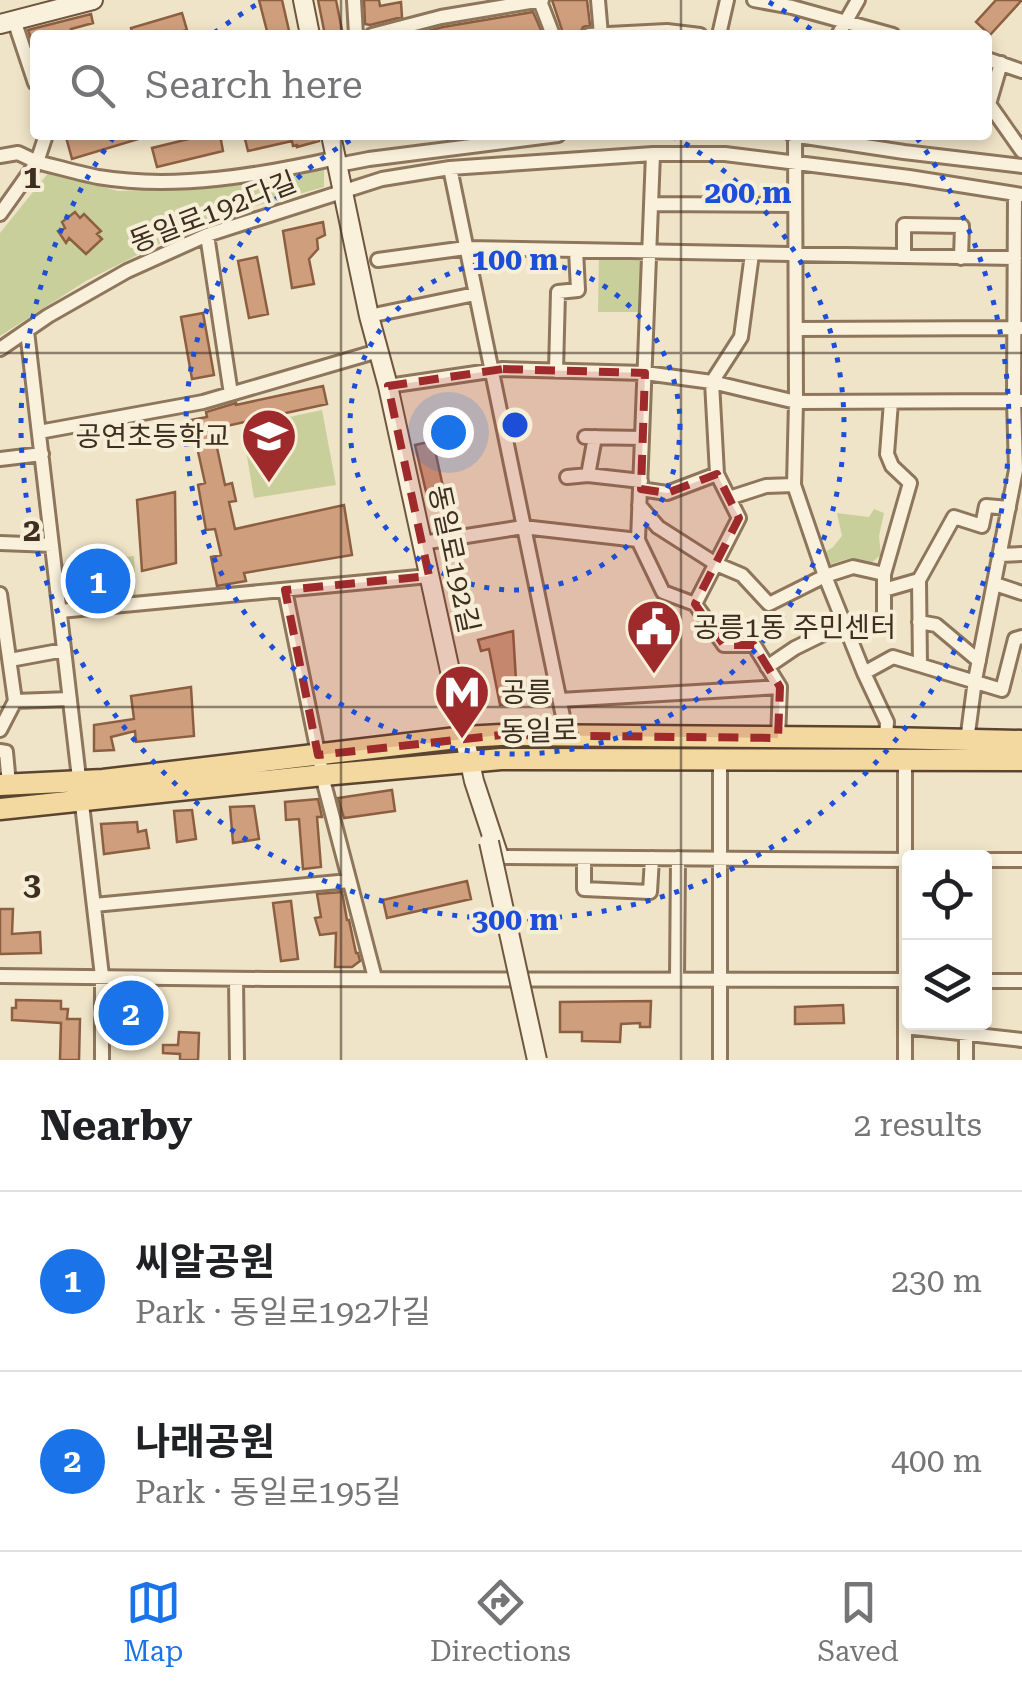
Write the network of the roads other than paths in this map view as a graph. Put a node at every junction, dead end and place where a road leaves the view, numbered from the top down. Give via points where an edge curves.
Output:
1 (92, 0) edge
2 (302, 0) edge
3 (354, 0) edge
4 (541, 0) edge
5 (598, 0) edge
6 (727, 0) edge
7 (754, 0) edge
8 (858, 0) edge
9 (771, 2) edge
10 (518, 3) edge
11 (463, 7) edge
12 (7, 22) edge
13 (842, 29) edge
14 (309, 30) edge
15 (356, 30) edge
16 (388, 30) edge
17 (550, 30) edge
18 (601, 30) edge
19 (720, 30) edge
20 (994, 61) edge
21 (1022, 71) edge
22 (30, 72) edge
23 (992, 108) edge
24 (44, 140) edge
25 (332, 140) edge
26 (517, 140) edge
27 (794, 140) edge
28 (826, 140) edge
29 (1022, 151) edge
30 (653, 154) junction
31 (0, 156) edge
32 (338, 161) junction
33 (794, 161) junction
34 (37, 162) junction
35 (1022, 166) edge
36 (450, 168) junction
37 (344, 190) junction
38 (1019, 195) edge
39 (651, 204) junction
40 (794, 205) junction
41 (0, 214) edge
42 (207, 235) junction
43 (466, 248) junction
44 (576, 250) junction
45 (649, 252) junction
46 (752, 254) junction
47 (797, 254) junction
48 (904, 256) junction
49 (961, 258) junction
50 (1016, 258) junction
51 (378, 260) dead end
52 (475, 294) junction
53 (369, 316) junction
54 (1019, 328) edge
55 (796, 329) junction
56 (27, 330) junction
57 (0, 349) edge
58 (378, 352) junction
59 (556, 370) junction
60 (491, 371) junction
61 (644, 373) junction
62 (712, 382) junction
63 (388, 386) junction
64 (231, 394) junction
65 (1018, 401) edge
66 (796, 402) junction
67 (891, 402) junction
68 (39, 432) junction
69 (642, 438) junction
70 (1019, 450) edge
71 (42, 454) junction
72 (0, 460) edge
73 (718, 474) junction
74 (588, 475) junction
75 (567, 477) dead end
76 (794, 484) junction
77 (640, 485) junction
78 (729, 498) junction
79 (640, 505) junction
80 (1009, 508) junction
81 (523, 527) junction
82 (638, 540) junction
83 (0, 543) edge
84 (422, 543) junction
85 (52, 545) junction
86 (1022, 554) edge
87 (1000, 555) junction
88 (716, 564) junction
89 (884, 574) junction
90 (430, 576) junction
91 (824, 576) junction
92 (919, 580) junction
93 (995, 584) junction
94 (285, 590) junction
95 (884, 590) junction
96 (1022, 593) edge
97 (0, 594) edge
98 (695, 604) junction
99 (60, 611) junction
100 (919, 622) junction
101 (847, 629) junction
102 (1022, 636) edge
103 (64, 650) junction
104 (10, 660) junction
105 (979, 660) junction
106 (920, 665) junction
107 (767, 666) junction
108 (864, 672) junction
109 (975, 680) junction
110 (780, 687) junction
111 (70, 699) junction
112 (560, 700) junction
113 (16, 701) junction
114 (0, 730) edge
115 (568, 736) junction
116 (464, 737) junction
117 (778, 738) junction
118 (886, 738) junction
119 (967, 741) junction
120 (1022, 741) edge
121 (0, 751) edge
122 (720, 758) junction
123 (470, 760) junction
124 (905, 760) junction
125 (1022, 760) edge
126 (320, 765) junction
127 (4, 784) edge
128 (81, 791) junction
129 (480, 804) junction
130 (0, 810) edge
131 (494, 850) junction
132 (907, 850) edge
133 (584, 858) junction
134 (652, 858) junction
135 (678, 858) junction
136 (720, 858) junction
137 (902, 860) edge
138 (992, 860) edge
139 (1022, 860) edge
140 (350, 881) junction
141 (94, 905) junction
142 (0, 976) edge
143 (102, 976) junction
144 (236, 978) junction
145 (375, 978) junction
146 (518, 978) junction
147 (677, 979) junction
148 (720, 979) junction
149 (902, 980) edge
150 (992, 980) edge
151 (1022, 981) edge
152 (905, 1030) edge
153 (931, 1030) edge
154 (966, 1034) junction
155 (1022, 1040) edge
156 (102, 1060) edge
157 (237, 1060) edge
158 (536, 1060) edge
159 (720, 1060) edge
160 (905, 1060) edge
161 (966, 1060) edge

1 - 12 main road
2 - 14 main road
3 - 15 street
4 - 10 street
4 - 17 street
5 - 18 street
6 - 19 street
7 - 9 street
8 - 13 street
9 - 13 street
10 - 11 street
11 - 16 street
12 - 22 street
20 - 21 street
23 - 29 street
24 - 34 street
25 - 32 main road, 동일로192길
26 - 32 street
27 - 33 street
28 - 35 street
30 - 33 street, 동일로192다길
30 - 36 street, 동일로192다길
30 - 39 street
31 - 34 street via 18,153
32 - 34 street via 149,182
32 - 37 main road, 동일로192길
33 - 38 street, 동일로192다길
33 - 40 street
34 - 41 street
36 - 37 street, 동일로192다길
36 - 43 street
37 - 42 street, 동일로192다길
37 - 53 main road, 동일로192길
38 - 50 street
39 - 40 street
39 - 45 street
40 - 47 street
42 - 56 street, 동일로192다길 via 126,271
42 - 64 street
43 - 44 street
43 - 51 street
43 - 52 street
44 - 45 street
44 - 59 street via 578,290 558,292
45 - 46 street
45 - 61 street
46 - 47 street
46 - 62 street via 742,336
47 - 48 street
47 - 55 street
48 - 49 street
48 - 49 street via 904,225 962,226
49 - 50 street
50 - 54 street
52 - 53 street
52 - 60 street
53 - 58 main road, 동일로192길
54 - 55 street
54 - 65 street
55 - 66 street
56 - 57 street, 동일로192다길
56 - 68 street
58 - 63 main road, 동일로192길
58 - 64 street
59 - 60 street
59 - 61 street
60 - 63 street
60 - 81 street
61 - 62 street
61 - 69 street
62 - 66 street
62 - 73 street
63 - 84 main road, 동일로192길
64 - 68 street
65 - 67 street
65 - 70 street
66 - 67 street
66 - 76 street
67 - 89 street via 887,454 910,482
68 - 71 street
69 - 74 street via 590,437
69 - 77 street
70 - 80 street
71 - 72 street
71 - 85 street
73 - 77 street via 667,494
73 - 78 street
74 - 75 street
74 - 77 street
76 - 78 street
76 - 91 street
77 - 79 street
78 - 88 street via 739,518
79 - 82 street
79 - 88 street via 658,527
80 - 87 street
80 - 92 street via 986,506 982,526 954,517
81 - 82 street
81 - 84 street
81 - 112 street
82 - 98 street via 663,592
83 - 85 street
84 - 90 main road, 동일로192길
85 - 99 street
86 - 87 street
87 - 93 street
88 - 91 street via 742,574 769,604
88 - 98 street
89 - 91 street via 854,567
89 - 95 street
90 - 94 street
90 - 116 main road, 동일로192길
91 - 101 street
92 - 95 street
92 - 100 street
93 - 96 street
93 - 105 street
94 - 99 street
94 - 126 street
95 - 101 street via 884,618
97 - 104 street
98 - 107 street via 724,646 754,645
99 - 103 street
100 - 105 street via 936,625
100 - 106 street
101 - 107 street via 794,648
101 - 108 street
102 - 109 street via 1002,690
103 - 104 street
103 - 111 street
104 - 113 street
105 - 109 street
106 - 108 street via 893,657
106 - 109 street
107 - 110 street
108 - 118 street via 887,722
109 - 119 street
110 - 112 street
110 - 117 street
111 - 113 street
111 - 128 street
112 - 115 street
113 - 114 street
115 - 116 main road, 동일로
115 - 117 main road, 동일로
116 - 123 main road, 동일로192길
116 - 126 main road, 동일로
117 - 118 main road, 동일로
118 - 119 main road, 동일로
119 - 120 main road, 동일로
121 - 127 street, 동일로 via 6,752
122 - 123 main road, 동일로
122 - 124 main road, 동일로
122 - 136 street
123 - 126 main road, 동일로
123 - 129 main road, 동일로192길
124 - 125 main road, 동일로
124 - 132 street
126 - 128 main road, 동일로
126 - 140 street
127 - 128 main road, 동일로
128 - 130 main road, 동일로
128 - 141 street
129 - 131 main road
129 - 146 main road via 481,847
131 - 133 street
131 - 146 main road
131 - 158 main road, bridge
133 - 134 street
133 - 134 street via 584,889 650,892
134 - 135 street
135 - 136 street
135 - 147 street
136 - 137 street
136 - 148 street
138 - 139 street
140 - 141 street
140 - 145 street
141 - 143 street
142 - 143 street
143 - 144 street
143 - 156 street
144 - 145 street
144 - 157 street
145 - 146 street
146 - 147 street
146 - 158 main road
147 - 148 street
148 - 149 street
148 - 159 street
150 - 151 street
152 - 160 street
153 - 154 street
154 - 155 street
154 - 161 street

